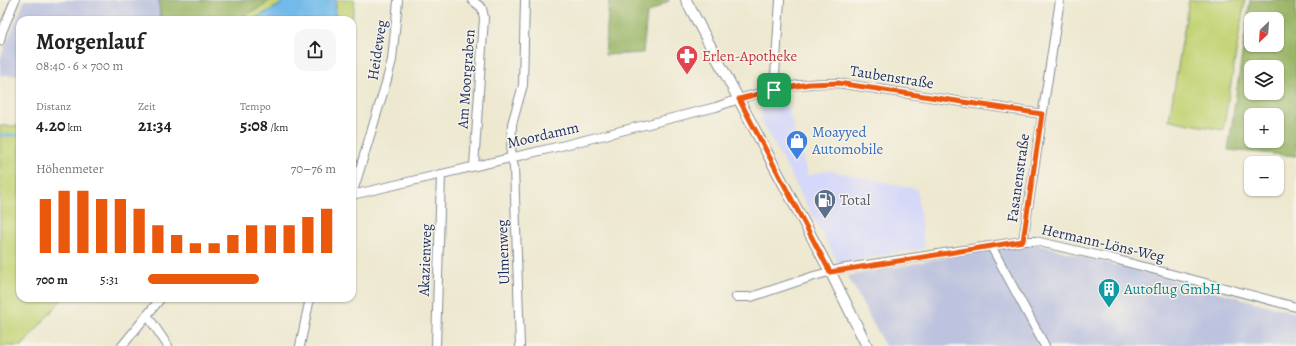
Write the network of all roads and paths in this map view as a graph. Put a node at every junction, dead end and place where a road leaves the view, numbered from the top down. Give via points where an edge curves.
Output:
1 (16, 0) edge
2 (472, 0) edge
3 (525, 0) edge
4 (686, 0) edge
5 (780, 0) edge
6 (1060, 0) edge
7 (398, 1) dead end
8 (1, 32) edge
9 (0, 41) edge
10 (774, 90) junction
11 (739, 99) junction
12 (1042, 114) junction
13 (511, 156) junction
14 (474, 166) junction
15 (441, 174) junction
16 (356, 182) edge
17 (356, 194) edge
18 (1023, 241) junction
19 (991, 246) junction
20 (830, 272) junction
21 (736, 297) dead end
22 (157, 302) edge
23 (309, 302) edge
24 (1296, 307) edge
25 (147, 314) junction
26 (122, 346) edge
27 (168, 346) edge
28 (300, 346) edge
29 (436, 346) edge
30 (520, 346) edge
31 (867, 346) edge
32 (1045, 346) edge

1 - 8 street
2 - 14 street, Am Moorgraben via 482,8 484,18
3 - 13 street, Ulmenweg via 523,85 512,124
4 - 11 main road
5 - 10 street
6 - 12 street, Fasanenstraße
7 - 16 street, Heideweg via 392,60
8 - 9 street
10 - 11 street, Taubenstraße
10 - 12 street, Taubenstraße via 809,84 838,83
11 - 13 street, Moordamm via 561,146
11 - 20 main road
12 - 18 street, Fasanenstraße
13 - 14 street, Moordamm
13 - 30 street, Ulmenweg via 514,167
14 - 15 street, Moordamm
15 - 17 street, Moordamm
15 - 29 street, Akazienweg
18 - 19 street, Hermann-Löns-Weg
18 - 24 street, Hermann-Löns-Weg via 1035,240 1118,260
19 - 20 street, Hermann-Löns-Weg
19 - 32 street
20 - 21 street, Hermann-Löns-Weg via 751,296
20 - 31 main road
22 - 25 street
23 - 28 street
25 - 26 street
25 - 27 street

